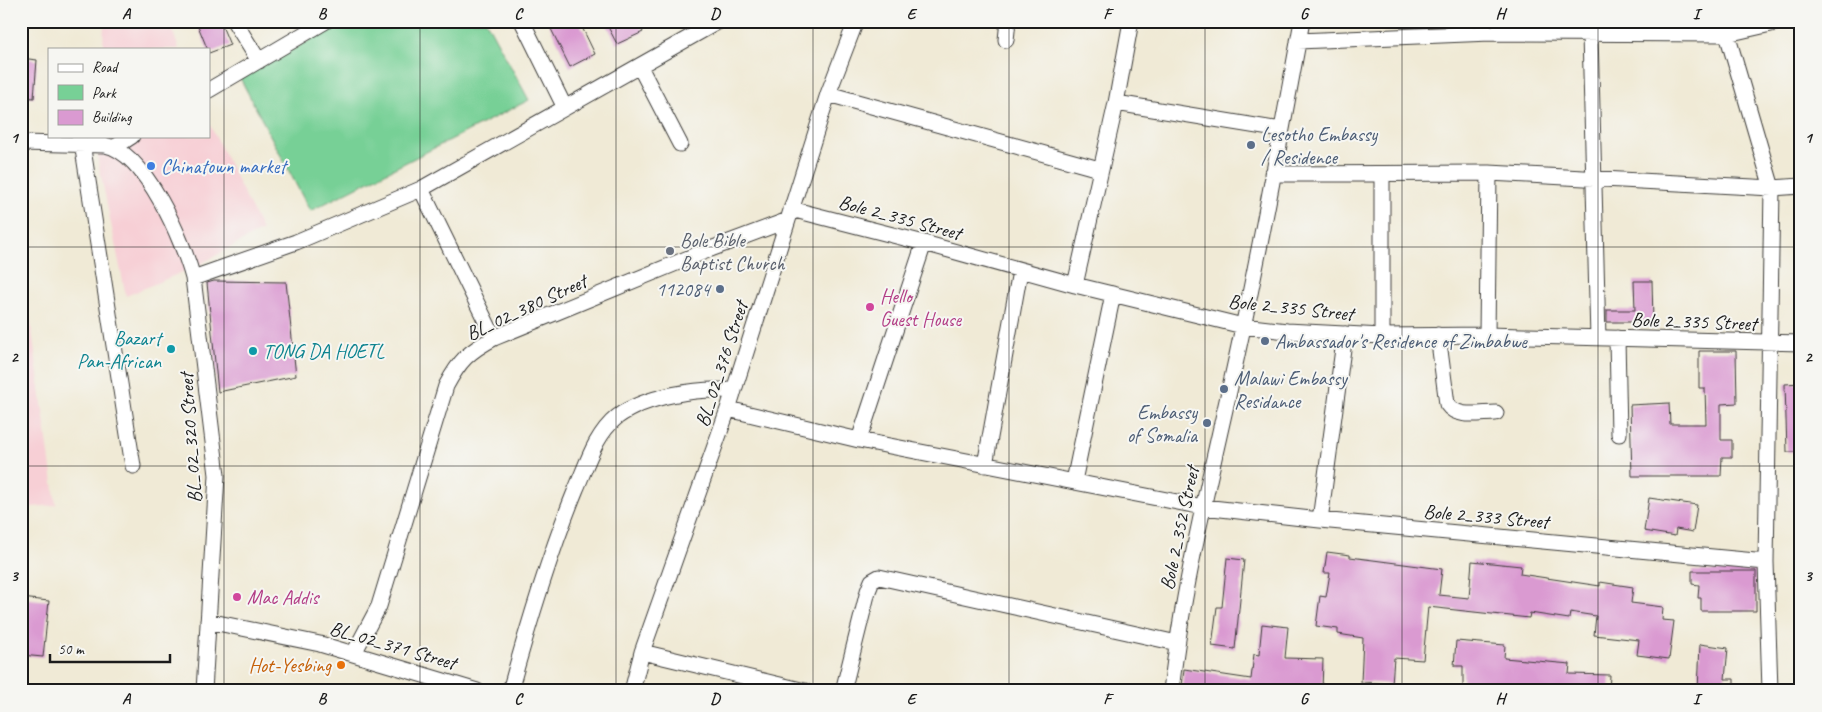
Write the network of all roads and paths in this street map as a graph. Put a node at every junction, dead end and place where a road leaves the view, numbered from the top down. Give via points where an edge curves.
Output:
1 (234, 21) edge
2 (326, 21) edge
3 (522, 21) edge
4 (719, 21) edge
5 (856, 21) edge
6 (1008, 21) edge
7 (1131, 21) edge
8 (1302, 21) edge
9 (1776, 22) edge
10 (1489, 27) edge
11 (1625, 27) edge
12 (1590, 34) junction
13 (1727, 34) junction
14 (1006, 40) dead end
15 (1298, 41) junction
16 (259, 60) junction
17 (640, 66) junction
18 (210, 89) edge
19 (828, 94) junction
20 (1116, 103) junction
21 (565, 108) junction
22 (1281, 130) junction
23 (129, 138) edge
24 (21, 143) edge
25 (82, 143) junction
26 (680, 144) dead end
27 (115, 147) junction
28 (1100, 169) junction
29 (1488, 173) junction
30 (1272, 174) junction
31 (1382, 175) junction
32 (1595, 180) junction
33 (1801, 186) edge
34 (1772, 188) junction
35 (421, 189) junction
36 (790, 215) junction
37 (924, 243) junction
38 (1020, 270) junction
39 (194, 278) junction
40 (1075, 285) junction
41 (1113, 294) junction
42 (1244, 326) junction
43 (1345, 334) junction
44 (1438, 334) junction
45 (1487, 335) junction
46 (1382, 336) junction
47 (494, 338) junction
48 (1598, 338) junction
49 (1617, 338) junction
50 (1801, 343) edge
51 (1768, 344) junction
52 (734, 391) junction
53 (728, 409) junction
54 (1496, 413) dead end
55 (1619, 434) dead end
56 (859, 440) junction
57 (984, 465) junction
58 (133, 466) dead end
59 (1074, 481) junction
60 (1203, 507) junction
61 (1320, 520) junction
62 (1766, 562) junction
63 (208, 621) junction
64 (1177, 642) junction
65 (642, 652) junction
66 (354, 653) junction
67 (204, 691) edge
68 (477, 691) edge
69 (510, 691) edge
70 (632, 691) edge
71 (805, 691) edge
72 (843, 691) edge
73 (1171, 691) edge
74 (1770, 691) edge

1 - 16 street
2 - 16 street
3 - 21 street
4 - 17 street
5 - 19 street, BL_02_376 Street
6 - 14 street
7 - 20 street
8 - 15 street, Bole 2_352 Street
9 - 13 street
10 - 12 street
10 - 15 street
11 - 12 street
11 - 13 street
12 - 32 street
13 - 34 street
15 - 22 street, Bole 2_352 Street
16 - 18 street
17 - 21 street
17 - 26 street
19 - 28 street
19 - 36 street, BL_02_376 Street
20 - 22 street
20 - 28 street
21 - 35 street
22 - 30 street, Bole 2_352 Street
23 - 27 street
24 - 25 street
25 - 27 street
25 - 58 street
27 - 39 street, BL_02_320 Street via 129,156 150,182 185,249
28 - 40 street
29 - 31 street
29 - 32 street
29 - 45 street
30 - 31 street
30 - 42 street, Bole 2_352 Street
31 - 46 street
32 - 34 street
32 - 48 street
33 - 34 street
34 - 51 street
35 - 39 street via 296,242
35 - 47 street
36 - 37 street, Bole 2_335 Street
36 - 47 street, BL_02_380 Street
36 - 52 street, BL_02_376 Street
37 - 38 street, Bole 2_335 Street
37 - 56 street
38 - 40 street, Bole 2_335 Street
38 - 57 street
39 - 63 street, BL_02_320 Street via 217,476
40 - 41 street, Bole 2_335 Street
41 - 42 street, Bole 2_335 Street
41 - 59 street
42 - 43 street, Bole 2_335 Street
42 - 60 street, Bole 2_352 Street
43 - 46 street, Bole 2_335 Street
43 - 61 street
44 - 45 street, Bole 2_335 Street
44 - 46 street, Bole 2_335 Street
44 - 54 street via 1447,404 1458,414
45 - 48 street, Bole 2_335 Street
47 - 66 street, BL_02_380 Street via 472,350 458,364 446,386 379,606
48 - 49 street, Bole 2_335 Street
49 - 51 street, Bole 2_335 Street
49 - 55 street
50 - 51 street, Bole 2_335 Street
51 - 62 street
52 - 53 street, BL_02_376 Street
52 - 69 street via 704,390 657,399 618,417 606,429 593,449 546,565
53 - 56 street, Bole 2_333 Street
53 - 65 street, BL_02_376 Street
56 - 57 street, Bole 2_333 Street
57 - 59 street, Bole 2_333 Street
59 - 60 street, Bole 2_333 Street
60 - 61 street, Bole 2_333 Street
60 - 64 street, Bole 2_352 Street
61 - 62 street, Bole 2_333 Street
62 - 74 street
63 - 66 street, BL_02_371 Street
63 - 67 street, BL_02_320 Street
64 - 72 street via 878,577 872,581 868,591
64 - 73 street, Bole 2_352 Street
65 - 70 street, BL_02_376 Street
65 - 71 street
66 - 68 street, BL_02_371 Street

